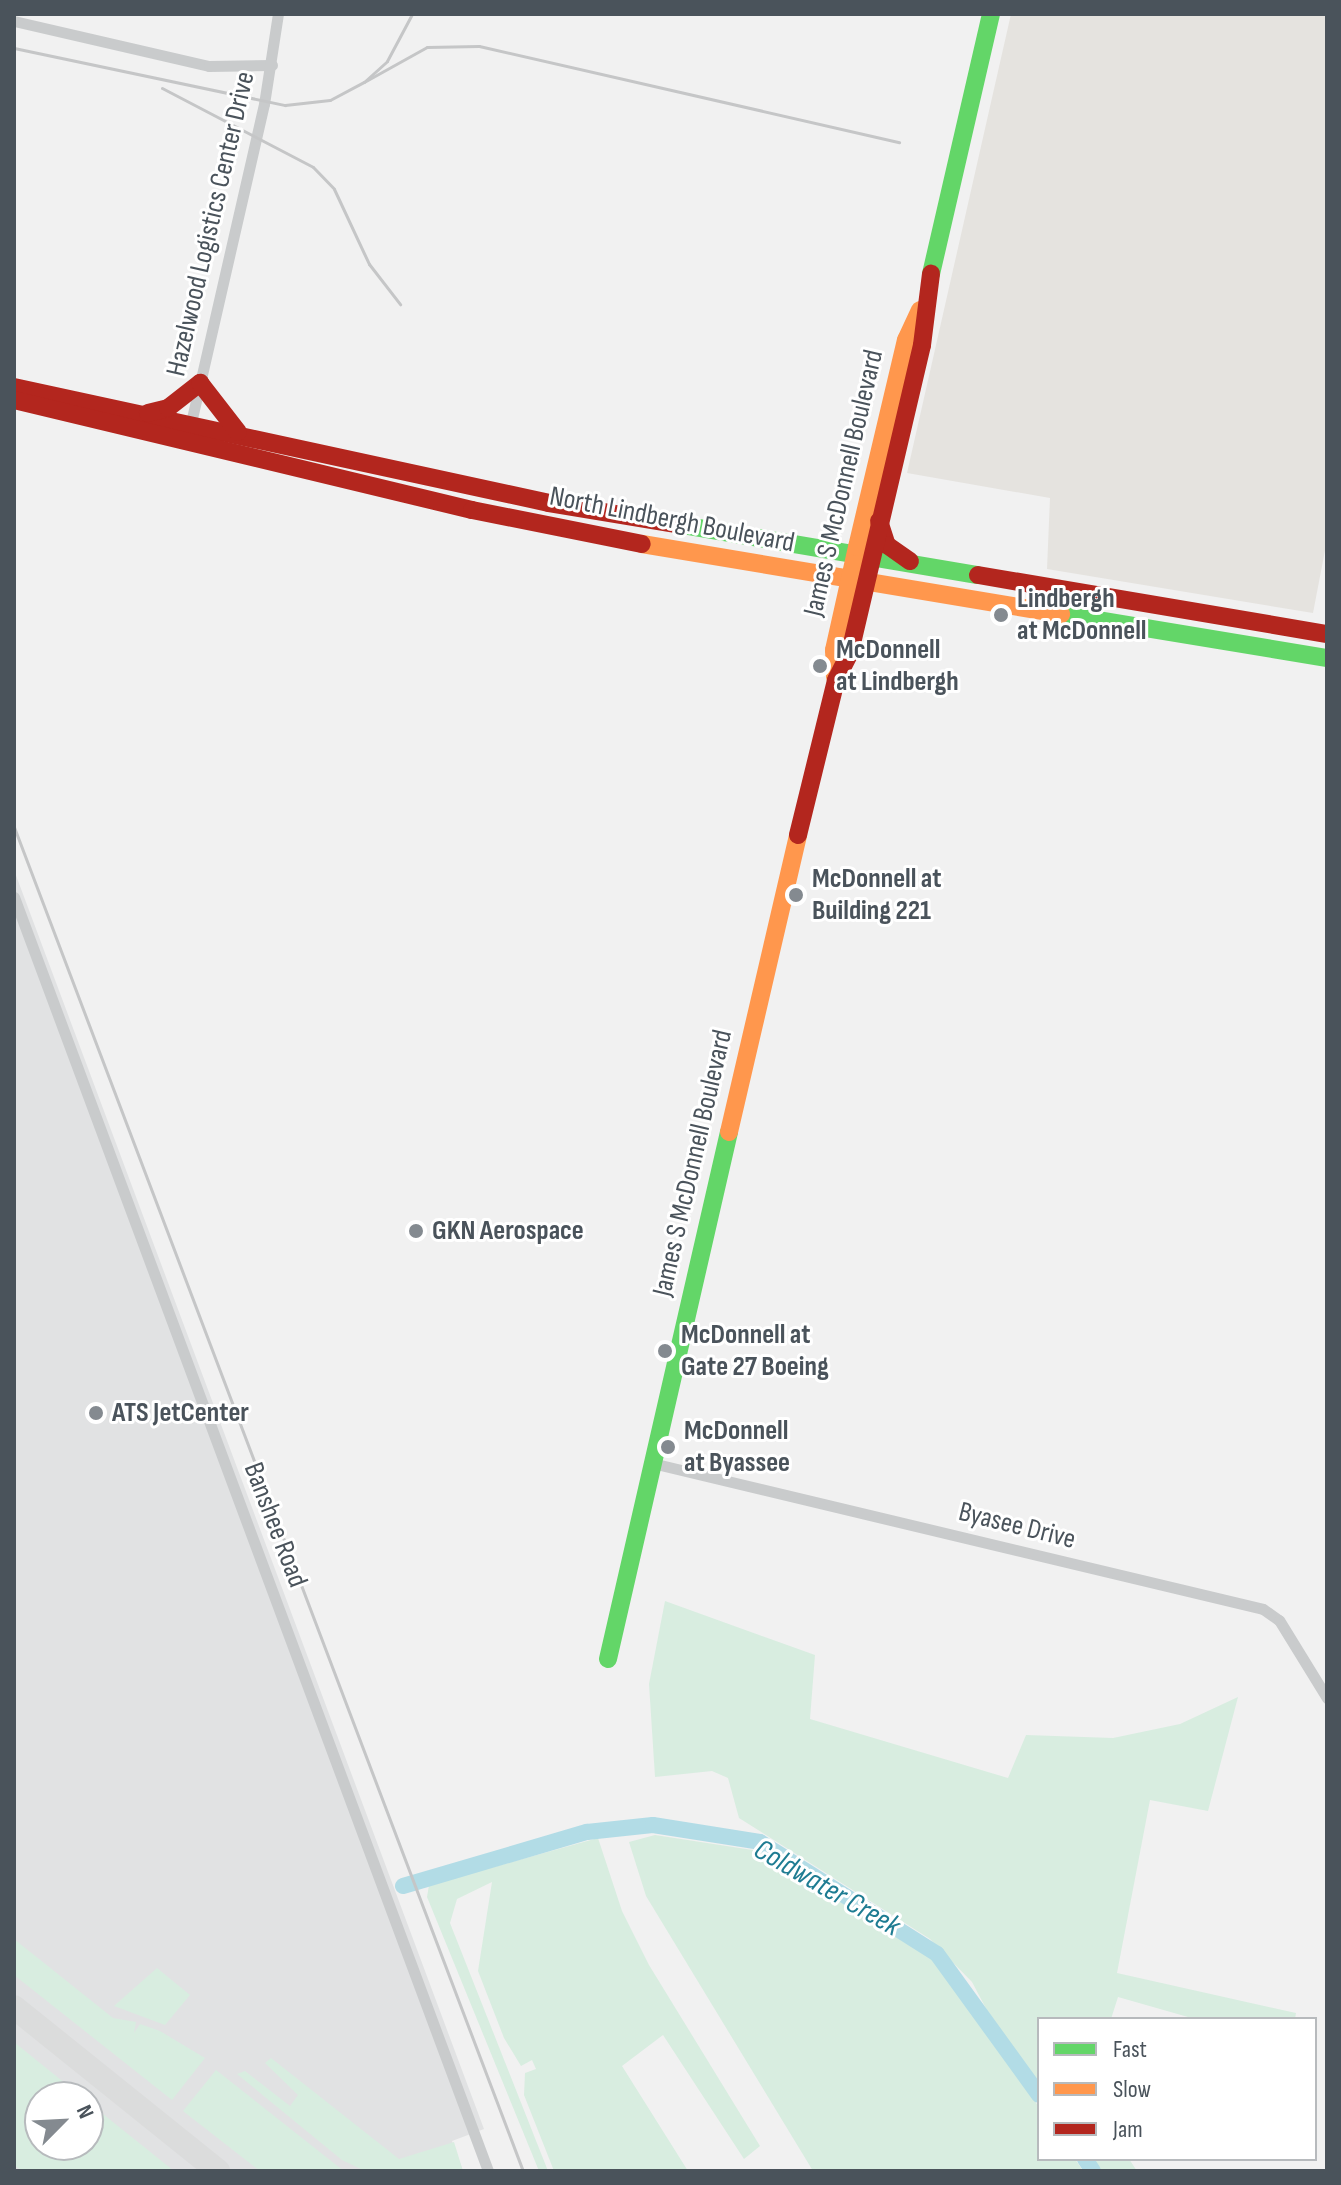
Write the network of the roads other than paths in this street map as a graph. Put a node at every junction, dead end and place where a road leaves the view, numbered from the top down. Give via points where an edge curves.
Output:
1 (278, 14) edge
2 (991, 14) edge
3 (14, 21) edge
4 (272, 65) junction
5 (924, 303) junction
6 (200, 383) junction
7 (14, 387) edge
8 (14, 400) edge
9 (148, 413) junction
10 (191, 424) junction
11 (240, 434) junction
12 (186, 443) junction
13 (879, 521) junction
14 (864, 555) junction
15 (913, 563) junction
16 (858, 582) junction
17 (1327, 634) edge
18 (1327, 658) edge
19 (14, 897) edge
20 (652, 1463) junction
21 (608, 1659) dead end
22 (1327, 1698) edge
23 (488, 2171) edge

1 - 4 street, Hazelwood Logistics Center Drive
2 - 5 main road, James S McDonnell Boulevard
3 - 4 street via 209,66
4 - 6 street, Hazelwood Logistics Center Drive
5 - 13 main road, James S McDonnell Boulevard via 922,345
5 - 14 main road, James S McDonnell Boulevard via 906,340
6 - 9 main road via 168,408
6 - 10 street, Hazelwood Logistics Center Drive
6 - 11 main road via 219,414
7 - 9 main road, North Lindbergh Boulevard
8 - 12 main road, North Lindbergh Boulevard
9 - 10 main road, North Lindbergh Boulevard
10 - 11 main road, North Lindbergh Boulevard
10 - 12 street, Hazelwood Logistics Center Drive
11 - 14 main road, North Lindbergh Boulevard via 549,503
12 - 16 main road, North Lindbergh Boulevard via 505,517
13 - 14 main road, James S McDonnell Boulevard
13 - 15 main road via 887,545
14 - 15 main road, North Lindbergh Boulevard
14 - 16 main road, James S McDonnell Boulevard
15 - 17 main road, North Lindbergh Boulevard
16 - 18 main road, North Lindbergh Boulevard
16 - 20 main road, James S McDonnell Boulevard via 850,652 836,680
19 - 23 street, Banshee Road
20 - 21 main road, James S McDonnell Boulevard
20 - 22 street, Byasee Drive via 1263,1609 1279,1620

